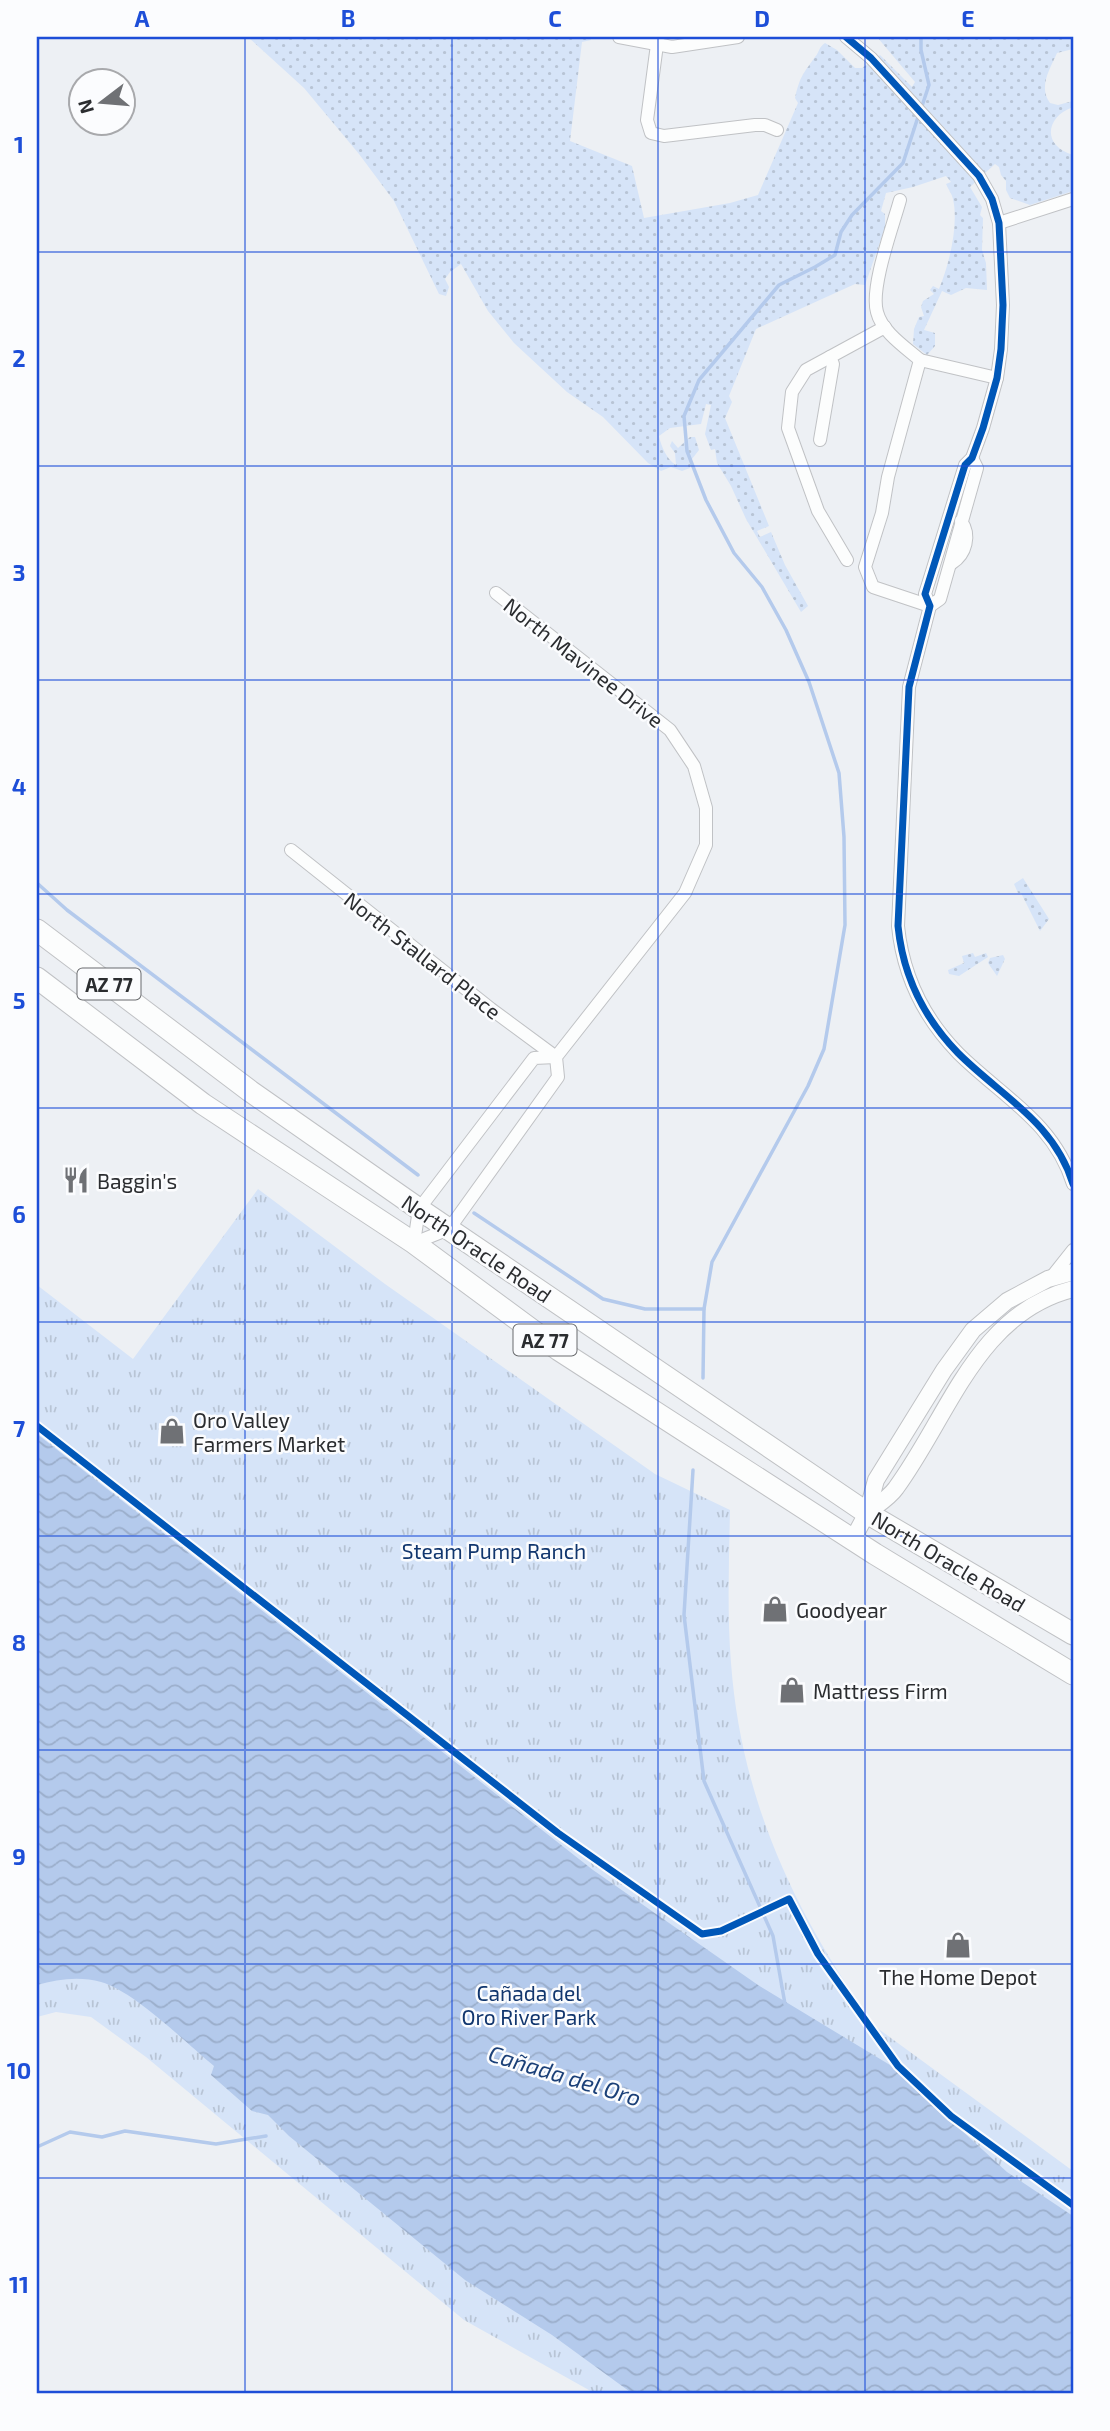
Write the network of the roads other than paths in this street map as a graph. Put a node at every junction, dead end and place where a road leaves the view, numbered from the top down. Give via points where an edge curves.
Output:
1 (619, 37) edge
2 (738, 37) edge
3 (846, 37) edge
4 (658, 41) edge
5 (777, 130) dead end
6 (1073, 199) edge
7 (900, 200) dead end
8 (999, 223) junction
9 (885, 327) junction
10 (830, 357) junction
11 (920, 360) junction
12 (997, 378) junction
13 (820, 440) dead end
14 (972, 458) junction
15 (847, 560) dead end
16 (496, 593) dead end
17 (930, 606) junction
18 (291, 850) dead end
19 (37, 930) edge
20 (37, 978) edge
21 (556, 1057) junction
22 (1073, 1184) edge
23 (419, 1209) junction
24 (449, 1229) junction
25 (414, 1243) junction
26 (1073, 1250) edge
27 (1073, 1272) edge
28 (1050, 1279) junction
29 (1073, 1289) edge
30 (867, 1513) junction
31 (853, 1539) junction
32 (1073, 1634) edge
33 (1073, 1674) edge

1 - 4 street
2 - 4 street via 689,45
3 - 8 street via 871,58 979,176
4 - 5 street via 647,120 651,133 660,136 755,125
6 - 8 street
7 - 9 street via 877,284 877,312
8 - 12 street via 1003,305
9 - 10 street
9 - 11 street
10 - 13 street via 833,364
10 - 15 street via 806,370 792,392 788,428 818,511
11 - 12 street
11 - 17 street via 865,567 873,587
12 - 14 street
14 - 17 street via 965,465 925,594
14 - 17 street via 977,468 950,564 940,599
16 - 21 street, North Mavinee Drive via 670,730 694,766 706,808 706,845 685,893
17 - 22 street via 909,687 900,949 918,1002 937,1030 1048,1135 1067,1164
18 - 21 street, North Stallard Place
19 - 23 highway, North Oracle Road / AZ 77 via 250,1091
20 - 25 highway, North Oracle Road / AZ 77 via 203,1104
21 - 23 street via 534,1058
21 - 24 street via 558,1077
23 - 24 highway, North Oracle Road / AZ 77
23 - 25 street
24 - 25 street
24 - 30 highway, North Oracle Road / AZ 77
25 - 31 highway, North Oracle Road / AZ 77 via 559,1350
26 - 28 street
27 - 28 street
28 - 30 street via 1007,1301 973,1331 876,1480
29 - 30 street via 1051,1295 1018,1314 989,1342 895,1490
30 - 31 street
30 - 32 highway, North Oracle Road / AZ 77
31 - 33 highway, North Oracle Road / AZ 77

